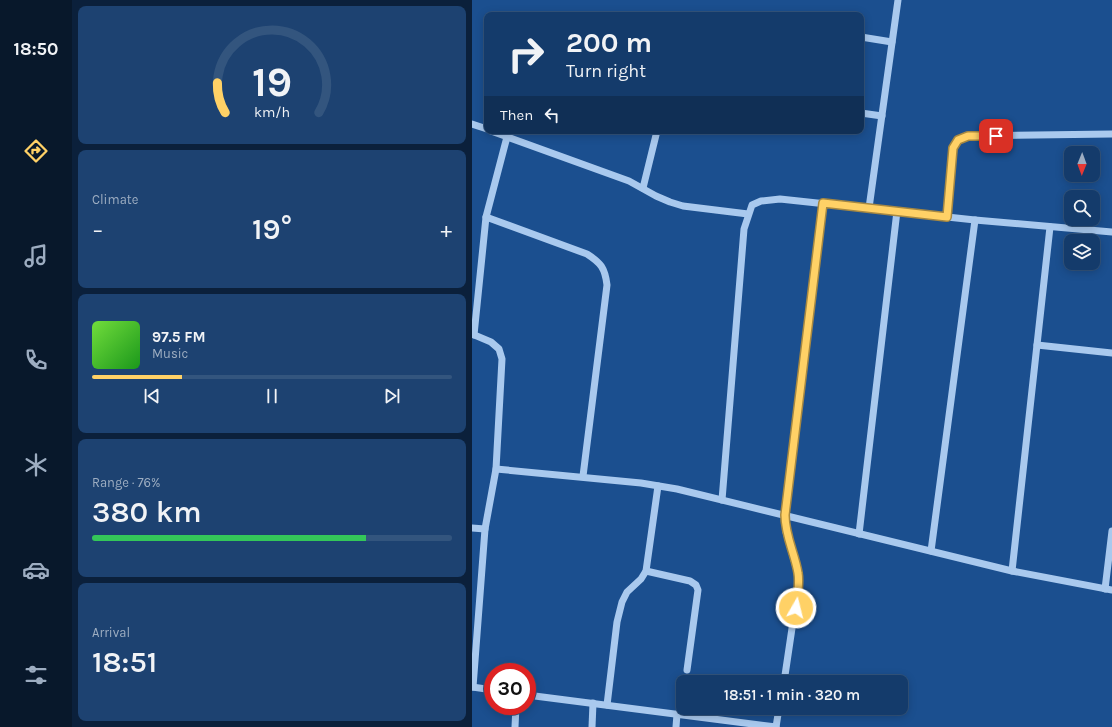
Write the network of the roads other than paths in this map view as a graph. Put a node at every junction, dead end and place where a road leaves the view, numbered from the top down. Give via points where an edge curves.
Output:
1 (898, 0) edge
2 (864, 37) edge
3 (892, 42) junction
4 (864, 113) edge
5 (882, 116) junction
6 (472, 124) edge
7 (484, 128) edge
8 (499, 134) edge
9 (656, 134) edge
10 (1112, 134) edge
11 (507, 137) junction
12 (643, 188) junction
13 (823, 203) junction
14 (869, 208) junction
15 (897, 211) junction
16 (748, 214) junction
17 (486, 217) junction
18 (947, 217) junction
19 (975, 220) junction
20 (1050, 227) junction
21 (1112, 232) edge
22 (473, 335) edge
23 (1036, 346) junction
24 (1112, 353) edge
25 (496, 469) junction
26 (583, 476) junction
27 (658, 486) junction
28 (722, 500) junction
29 (785, 515) junction
30 (472, 528) edge
31 (485, 529) junction
32 (1112, 531) edge
33 (859, 534) junction
34 (931, 551) junction
35 (646, 571) junction
36 (1012, 571) junction
37 (1109, 590) edge
38 (687, 670) dead end
39 (785, 675) edge
40 (472, 687) edge
41 (484, 689) edge
42 (536, 696) edge
43 (593, 703) junction
44 (608, 705) junction
45 (676, 714) edge
46 (516, 715) edge
47 (676, 715) edge
48 (683, 715) edge
49 (778, 715) edge
50 (763, 726) edge
51 (515, 727) edge
52 (592, 727) edge
53 (676, 727) edge
54 (776, 727) edge

1 - 3 street
2 - 3 street
3 - 5 street
4 - 5 street
5 - 14 street
6 - 7 street
8 - 11 street
9 - 12 street
10 - 18 street via 968,136 958,140 953,148
11 - 12 street
11 - 17 street
12 - 16 street via 683,206
13 - 14 street
13 - 16 street via 780,199 761,201 752,205
13 - 29 street
14 - 15 street
15 - 18 street
15 - 33 street
16 - 28 street via 744,229
17 - 22 street
17 - 26 street via 587,254 598,261 606,274 607,285
18 - 19 street
19 - 20 street
19 - 34 street
20 - 21 street
20 - 23 street
22 - 25 street via 491,342 499,349 502,359
23 - 24 street
23 - 36 street
25 - 26 street
25 - 31 street
26 - 27 street
27 - 28 street
27 - 35 street
28 - 29 street
29 - 33 street
29 - 39 street via 786,532 798,574
30 - 31 street
31 - 40 street
32 - 37 street
33 - 34 street
34 - 36 street
35 - 38 street via 696,585 698,590
35 - 44 street via 627,592 622,602 617,622
36 - 37 street
40 - 41 street
42 - 43 street
43 - 44 street
43 - 52 street
44 - 45 street
46 - 51 street
47 - 53 street
48 - 50 street
49 - 54 street
50 - 54 street

